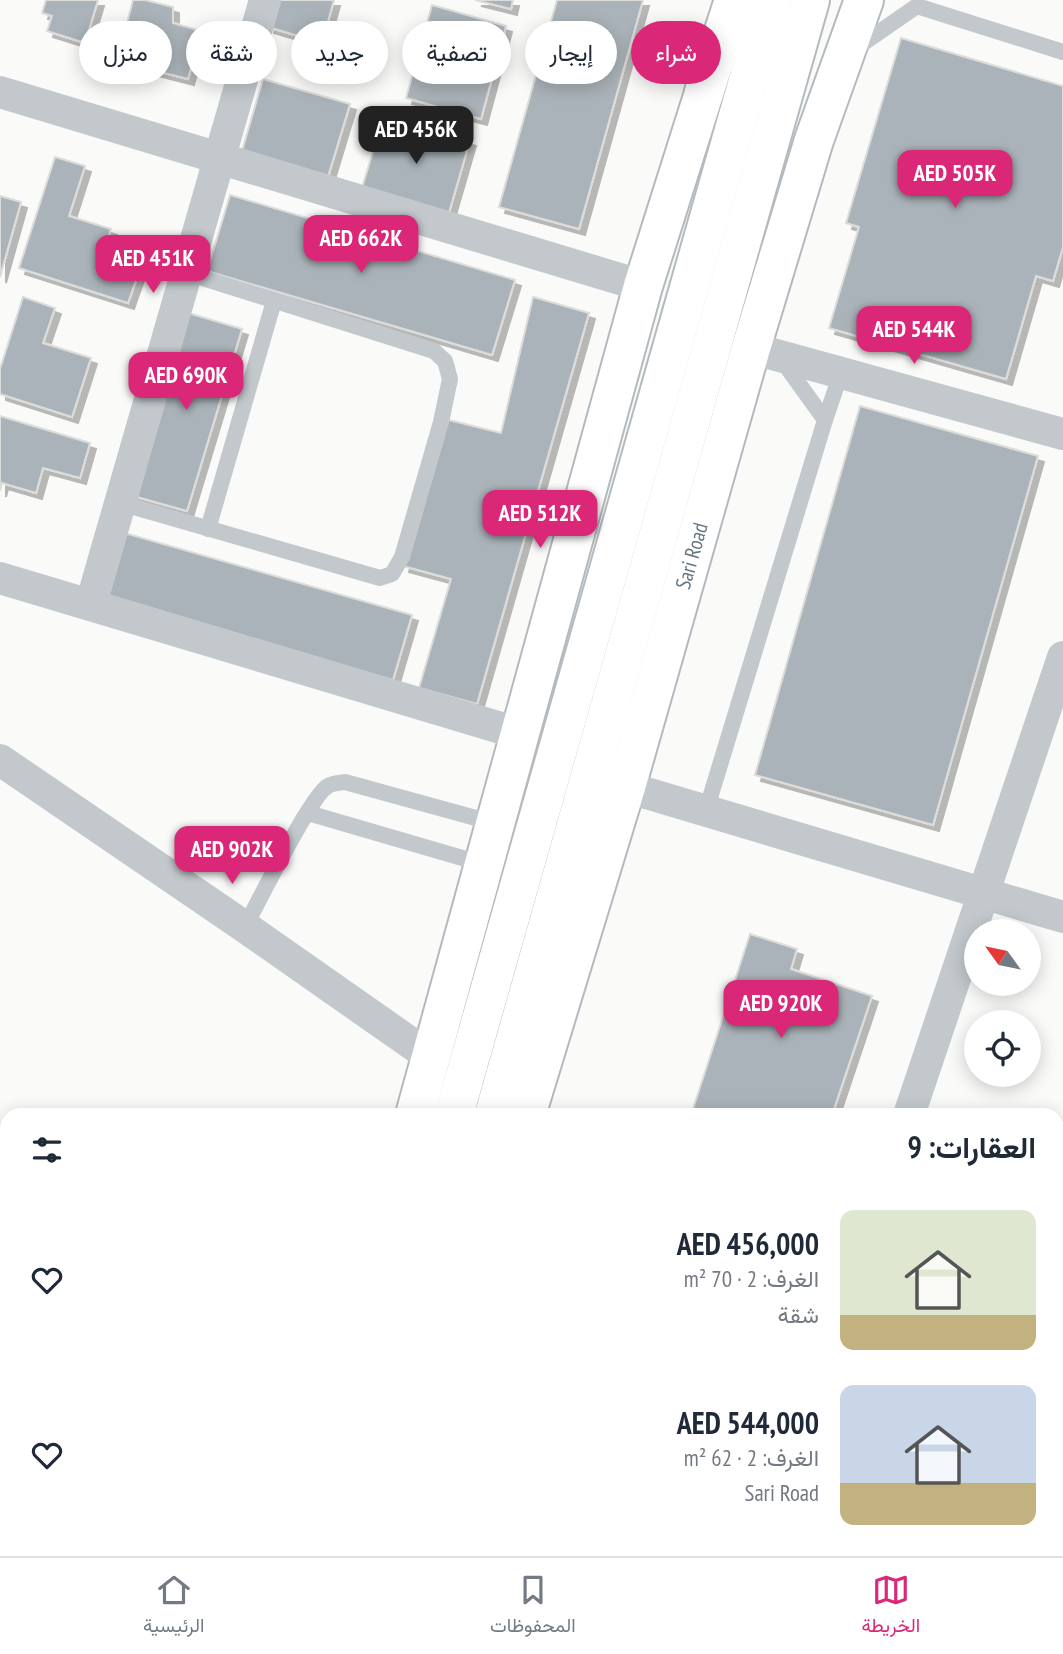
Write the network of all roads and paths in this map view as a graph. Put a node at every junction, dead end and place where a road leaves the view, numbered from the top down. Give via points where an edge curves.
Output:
1 (265, 0) edge
2 (722, 0) edge
3 (734, 0) edge
4 (771, 0) edge
5 (810, 0) edge
6 (847, 0) edge
7 (864, 0) edge
8 (1063, 52) edge
9 (844, 56) junction
10 (0, 92) edge
11 (704, 93) junction
12 (814, 140) junction
13 (219, 157) junction
14 (187, 273) junction
15 (643, 286) junction
16 (274, 301) junction
17 (765, 352) junction
18 (841, 373) junction
19 (825, 420) junction
20 (1063, 434) edge
21 (120, 503) junction
22 (208, 529) junction
23 (0, 578) edge
24 (91, 604) junction
25 (1063, 657) edge
26 (521, 734) junction
27 (0, 760) edge
28 (626, 787) junction
29 (706, 811) junction
30 (308, 813) junction
31 (494, 823) junction
32 (483, 864) junction
33 (984, 893) junction
34 (1063, 916) edge
35 (245, 927) junction
36 (432, 1058) junction
37 (417, 1108) edge
38 (456, 1108) edge
39 (496, 1108) edge
40 (528, 1108) edge
41 (911, 1108) edge

1 - 13 street
2 - 11 main road
3 - 11 main road
4 - 38 main road
5 - 39 main road, Sari Road
6 - 12 main road
7 - 9 main road, Sari Road
8 - 9 lane via 917,6
9 - 12 main road, Sari Road
10 - 13 street
11 - 15 main road
12 - 17 main road, Sari Road
13 - 14 street
13 - 15 street
14 - 16 lane
14 - 21 street
15 - 26 main road
16 - 22 lane
16 - 22 lane via 434,351 444,361 450,379 442,422 402,557 392,574 380,578
17 - 18 street
17 - 19 lane
17 - 28 main road, Sari Road
18 - 19 lane
18 - 20 street
19 - 29 lane
21 - 22 lane
21 - 24 street
23 - 24 street
24 - 26 street
25 - 33 street
26 - 31 main road
27 - 35 street
28 - 29 street
28 - 40 main road, Sari Road
29 - 33 street
30 - 31 lane via 328,786 345,782
30 - 32 lane
30 - 35 lane
31 - 32 main road
32 - 36 main road
33 - 34 street
33 - 41 street
35 - 36 street
36 - 37 main road

